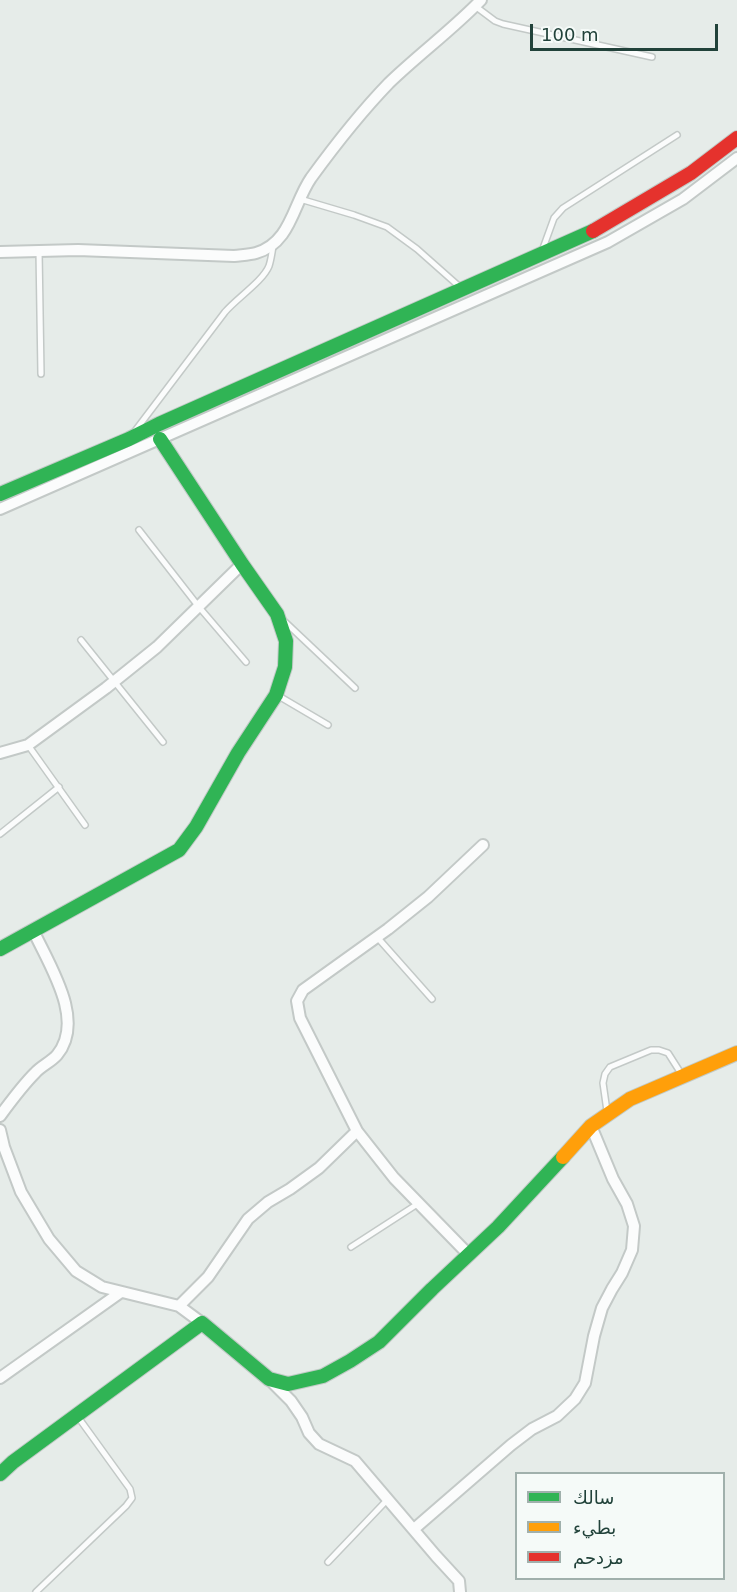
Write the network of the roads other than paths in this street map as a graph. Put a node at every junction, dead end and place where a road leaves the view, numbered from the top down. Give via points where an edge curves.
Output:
1 (478, 3) edge
2 (652, 57) dead end
3 (677, 135) dead end
4 (737, 138) edge
5 (737, 158) edge
6 (300, 199) junction
7 (274, 245) junction
8 (39, 251) junction
9 (0, 252) edge
10 (540, 256) junction
11 (462, 289) junction
12 (41, 374) dead end
13 (129, 439) junction
14 (160, 439) junction
15 (0, 494) edge
16 (0, 509) edge
17 (139, 530) dead end
18 (242, 564) junction
19 (200, 607) junction
20 (278, 614) junction
21 (81, 640) dead end
22 (246, 662) dead end
23 (115, 681) junction
24 (355, 688) dead end
25 (276, 695) junction
26 (328, 725) dead end
27 (163, 742) dead end
28 (28, 745) junction
29 (0, 753) edge
30 (58, 788) junction
31 (85, 825) dead end
32 (0, 834) edge
33 (483, 845) dead end
34 (33, 930) junction
35 (377, 937) junction
36 (0, 949) edge
37 (432, 999) dead end
38 (737, 1053) edge
39 (683, 1076) junction
40 (608, 1113) junction
41 (0, 1116) edge
42 (591, 1126) junction
43 (0, 1130) edge
44 (357, 1131) junction
45 (419, 1203) junction
46 (351, 1247) dead end
47 (469, 1255) junction
48 (121, 1292) junction
49 (179, 1305) junction
50 (202, 1323) junction
51 (0, 1378) edge
52 (269, 1379) junction
53 (77, 1415) junction
54 (0, 1474) edge
55 (388, 1499) junction
56 (414, 1529) junction
57 (328, 1562) dead end
58 (36, 1592) edge
59 (460, 1592) edge

1 - 2 lane via 503,24
1 - 6 street via 388,84 330,153
3 - 10 lane via 563,208 554,218
4 - 10 street via 691,173 589,234
5 - 14 street via 683,198 608,242
6 - 7 street via 287,229
6 - 11 lane via 387,227
7 - 8 street via 234,256
7 - 13 lane via 263,276 234,301
8 - 9 street
8 - 12 lane
10 - 11 street
11 - 13 street
13 - 15 street
14 - 16 street
14 - 18 street
17 - 19 lane
18 - 19 street
18 - 20 street
19 - 22 lane
19 - 23 street
20 - 24 lane
20 - 25 street via 286,650
21 - 23 lane
23 - 27 lane
23 - 28 street
25 - 26 lane
25 - 34 street via 179,850
28 - 29 street
28 - 30 lane
30 - 31 lane
30 - 32 lane
33 - 35 street via 428,897
34 - 36 street
34 - 41 street via 63,994 69,1018 66,1038 56,1056 26,1082
35 - 37 lane
35 - 44 street via 303,990 297,1001 300,1018
38 - 39 street
39 - 40 street
39 - 40 lane via 668,1053 659,1050 610,1067 603,1083
40 - 42 street
42 - 47 street
42 - 56 street via 634,1226 632,1250 602,1308 585,1383 557,1416 511,1445
43 - 48 street via 21,1192 49,1239 76,1271 102,1287
44 - 45 street
44 - 49 street via 319,1168 248,1219 208,1277
45 - 46 lane
45 - 47 street
47 - 52 street via 379,1342 350,1361 323,1376 300,1382 288,1384
48 - 49 street
48 - 51 street
49 - 50 street
50 - 52 street
50 - 53 street
52 - 55 street via 291,1401 319,1444 355,1461
53 - 54 street
53 - 58 lane via 130,1489 132,1498
55 - 56 street
55 - 57 lane
56 - 59 street via 459,1581

